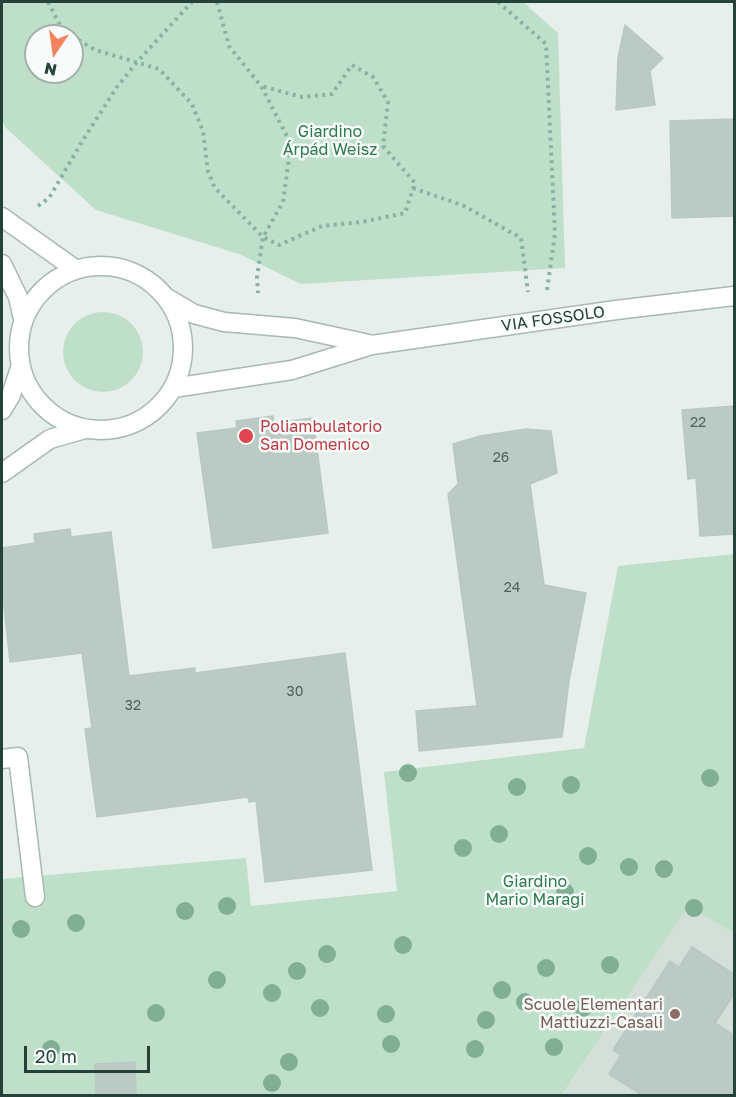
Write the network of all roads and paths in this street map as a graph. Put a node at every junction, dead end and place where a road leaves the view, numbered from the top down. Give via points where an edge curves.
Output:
1 (48, 2) edge
2 (192, 2) edge
3 (217, 2) edge
4 (498, 2) edge
5 (59, 24) edge
6 (84, 43) edge
7 (136, 62) junction
8 (261, 86) junction
9 (413, 188) junction
10 (30, 211) dead end
11 (2, 217) edge
12 (263, 237) junction
13 (100, 260) dead end
14 (2, 264) edge
15 (75, 269) junction
16 (158, 279) dead end
17 (735, 296) edge
18 (165, 297) junction
19 (259, 299) dead end
20 (23, 319) junction
21 (538, 321) junction
22 (372, 345) junction
23 (20, 368) junction
24 (173, 388) junction
25 (2, 410) edge
26 (85, 429) junction
27 (2, 474) edge
28 (2, 759) edge
29 (34, 897) dead end

1 - 5 path
2 - 7 path
3 - 8 path via 229,46
4 - 21 path via 546,44 555,234
6 - 7 path
7 - 10 path via 49,198
7 - 12 path via 159,69 192,104 203,131 208,172 215,188
8 - 9 path via 302,97 333,94 352,65 373,77 388,102 383,146 415,183
8 - 12 path via 291,144 283,202
9 - 12 path via 405,213 322,226 279,245
9 - 21 path via 464,206 521,238 525,278
11 - 15 street
12 - 19 path via 257,277
13 - 16 path via 149,272
14 - 20 street via 18,297
15 - 18 street via 125,269 147,280
15 - 20 street via 53,280 35,297
17 - 21 street, VIA FOSSOLO
18 - 22 street, VIA FOSSOLO via 194,314 224,322 295,328
18 - 24 street via 176,314 184,342
20 - 23 street via 18,343
21 - 22 street, VIA FOSSOLO
22 - 24 street, VIA FOSSOLO via 292,370
23 - 25 street
23 - 26 street via 33,396 56,418
24 - 26 street via 151,414 136,423 102,431
26 - 27 street via 50,439
28 - 29 street via 18,757

